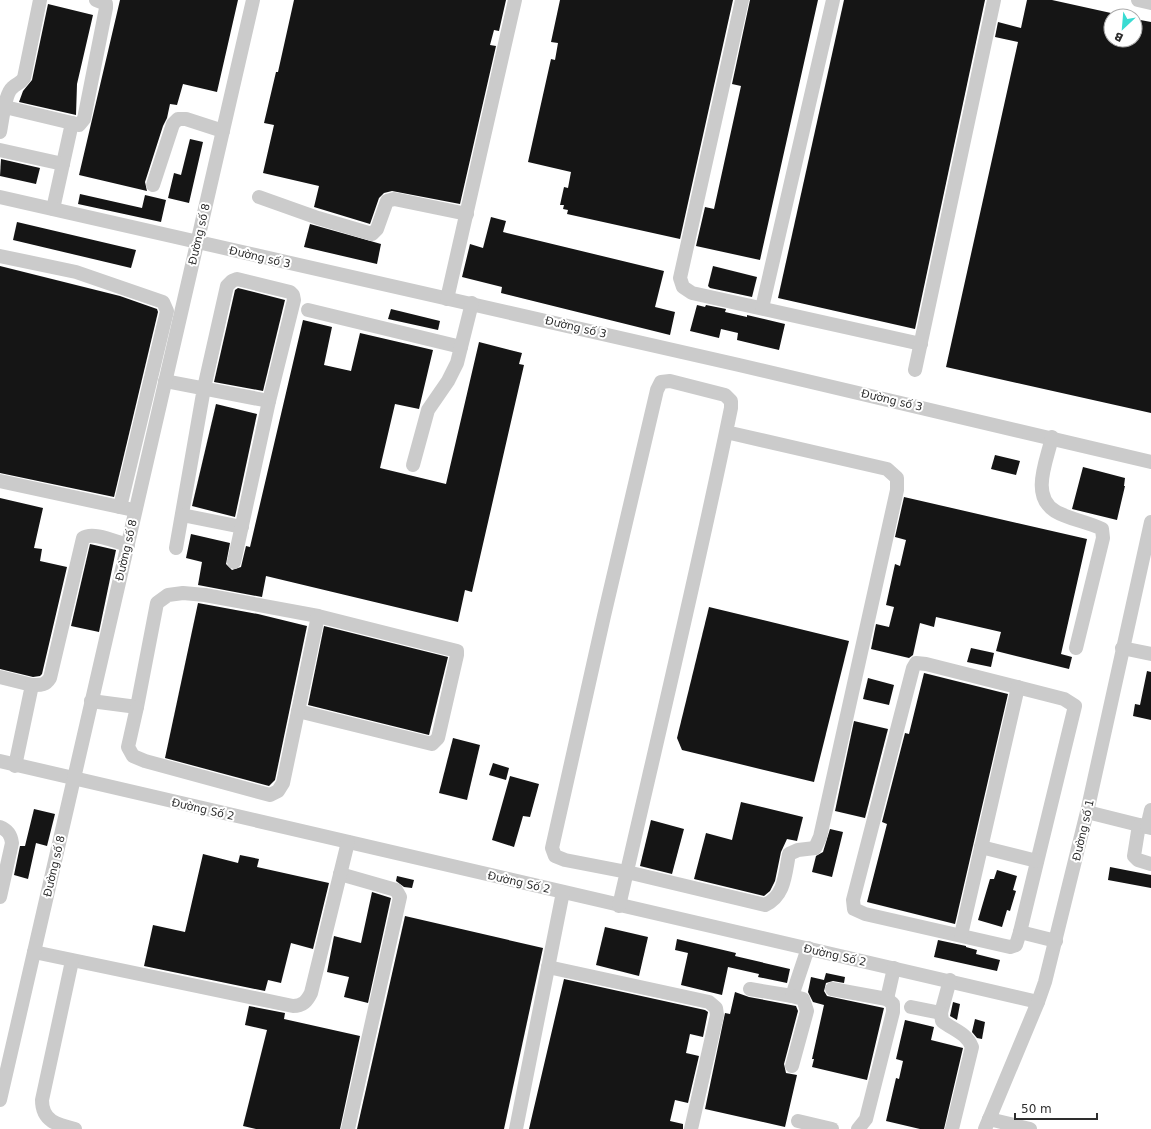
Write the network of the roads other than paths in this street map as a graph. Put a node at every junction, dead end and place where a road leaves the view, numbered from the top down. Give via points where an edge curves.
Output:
1 (40, 0) edge
2 (96, 0) edge
3 (253, 0) edge
4 (515, 0) edge
5 (742, 0) edge
6 (833, 0) edge
7 (994, 0) edge
8 (1138, 0) edge
9 (1151, 3) edge
10 (5, 107) junction
11 (72, 123) junction
12 (223, 131) junction
13 (0, 132) edge
14 (0, 150) edge
15 (63, 164) junction
16 (153, 185) dead end
17 (259, 196) dead end
18 (0, 197) edge
19 (52, 209) junction
20 (467, 214) junction
21 (197, 242) junction
22 (0, 256) edge
23 (447, 299) junction
24 (472, 303) junction
25 (762, 308) junction
26 (308, 310) dead end
27 (921, 344) junction
28 (461, 347) junction
29 (915, 370) dead end
30 (165, 381) junction
31 (204, 388) junction
32 (269, 401) junction
33 (726, 432) junction
34 (1052, 437) junction
35 (1151, 462) edge
36 (413, 465) dead end
37 (0, 481) edge
38 (120, 507) junction
39 (135, 510) junction
40 (182, 515) junction
41 (1151, 522) edge
42 (242, 527) junction
43 (128, 545) junction
44 (176, 548) dead end
45 (234, 562) dead end
46 (318, 616) junction
47 (1076, 648) dead end
48 (1122, 648) junction
49 (1151, 654) edge
50 (0, 677) edge
51 (32, 685) junction
52 (1018, 687) junction
53 (91, 701) junction
54 (137, 707) junction
55 (298, 711) junction
56 (4, 765) edge
57 (73, 780) junction
58 (1151, 810) edge
59 (1087, 812) junction
60 (1146, 826) edge
61 (0, 828) edge
62 (348, 842) junction
63 (981, 847) junction
64 (1037, 860) junction
65 (1151, 864) edge
66 (627, 872) junction
67 (340, 874) junction
68 (563, 892) junction
69 (0, 897) edge
70 (619, 906) junction
71 (1020, 932) junction
72 (961, 935) junction
73 (1056, 941) junction
74 (808, 948) junction
75 (34, 952) junction
76 (72, 960) junction
77 (548, 967) junction
78 (894, 968) junction
79 (950, 980) junction
80 (750, 989) dead end
81 (832, 989) dead end
82 (792, 996) junction
83 (887, 999) junction
84 (1038, 1002) junction
85 (911, 1007) dead end
86 (941, 1013) junction
87 (5, 1058) edge
88 (792, 1066) dead end
89 (0, 1100) edge
90 (798, 1121) dead end
91 (987, 1124) edge
92 (75, 1129) edge
93 (348, 1129) edge
94 (516, 1129) edge
95 (691, 1129) edge
96 (832, 1129) edge
97 (858, 1129) edge
98 (952, 1129) edge
99 (1030, 1129) edge

1 - 10 street via 24,78 19,85 12,87
2 - 11 street via 106,4 106,8 84,119 79,125
3 - 12 street, Đường số 8
4 - 20 street
5 - 25 street via 680,278 683,288 692,292
6 - 25 street
7 - 27 street
8 - 9 street
10 - 11 street
10 - 13 street
11 - 15 street
12 - 16 street via 186,119 178,120 173,124
12 - 21 street, Đường số 8
14 - 15 street
15 - 19 street
17 - 20 street via 318,218 372,234 377,229 387,201 394,199
18 - 19 street, Đường số 3
19 - 21 street, Đường số 3
20 - 23 street
21 - 23 street, Đường số 3
21 - 30 street, Đường số 8
22 - 38 street via 76,272 166,305 167,311
23 - 24 street, Đường số 3
24 - 28 street
24 - 34 street, Đường số 3
25 - 27 street
26 - 28 street
27 - 29 street
28 - 36 street via 448,381 428,410
30 - 31 street
30 - 39 street, Đường số 8
31 - 32 street
31 - 32 street via 226,286 237,279 247,281 290,292 294,300
31 - 40 street
32 - 42 street
33 - 66 street
33 - 66 street via 731,401 725,395 670,381 662,382 657,390 607,601 552,848 555,856 565,860
33 - 66 street via 887,469 897,478 897,490 820,837 815,848 789,854 781,892 765,905
34 - 35 street, Đường số 3
34 - 47 street via 1040,486 1045,501 1056,512 1102,529 1103,538
37 - 38 street
38 - 39 street
39 - 43 street, Đường số 8
40 - 42 street
40 - 44 street
41 - 48 street, Đường số 1
42 - 45 street
43 - 51 street via 94,536 87,535 82,538 50,678 43,685
43 - 53 street, Đường số 8
46 - 54 street via 205,595 168,595 157,603
46 - 55 street
46 - 55 street via 454,649 457,655 438,738 432,744
48 - 49 street
48 - 59 street, Đường số 1
50 - 51 street
51 - 56 street
52 - 63 street
52 - 64 street via 1064,698 1075,706
52 - 72 street via 916,663 853,900 854,909 865,914
53 - 54 street
53 - 57 street, Đường số 8
54 - 55 street via 128,747 133,756 270,795 278,791 283,784
56 - 57 street, Đường Số 2
57 - 62 street, Đường Số 2
57 - 75 street, Đường số 8
58 - 60 street
59 - 60 street
59 - 73 street, Đường số 1
60 - 65 street via 1134,856
61 - 69 street via 5,829 11,836 12,843
62 - 67 street
62 - 68 street, Đường Số 2
63 - 64 street
63 - 72 street
64 - 71 street
66 - 70 street
67 - 76 street via 311,993 301,1006
67 - 93 street via 396,890 400,897
68 - 70 street, Đường Số 2
68 - 77 street
70 - 74 street, Đường Số 2
71 - 72 street via 1016,945 1010,947
71 - 73 street
73 - 84 street, Đường số 1
74 - 78 street, Đường Số 2
74 - 82 street
75 - 76 street
75 - 87 street, Đường số 8
76 - 92 street via 42,1110 48,1119 61,1126
77 - 94 street
77 - 95 street via 710,1002 716,1008 717,1015
78 - 79 street, Đường Số 2
78 - 83 street
79 - 84 street, Đường Số 2
79 - 86 street
80 - 82 street
81 - 83 street
82 - 88 street via 803,1000 807,1011
83 - 97 street via 893,1004 893,1012 866,1119
84 - 91 street, Đường số 1
85 - 86 street
86 - 98 street via 942,1021 962,1032 972,1047
87 - 89 street, Đường số 8
90 - 96 street
91 - 99 street

